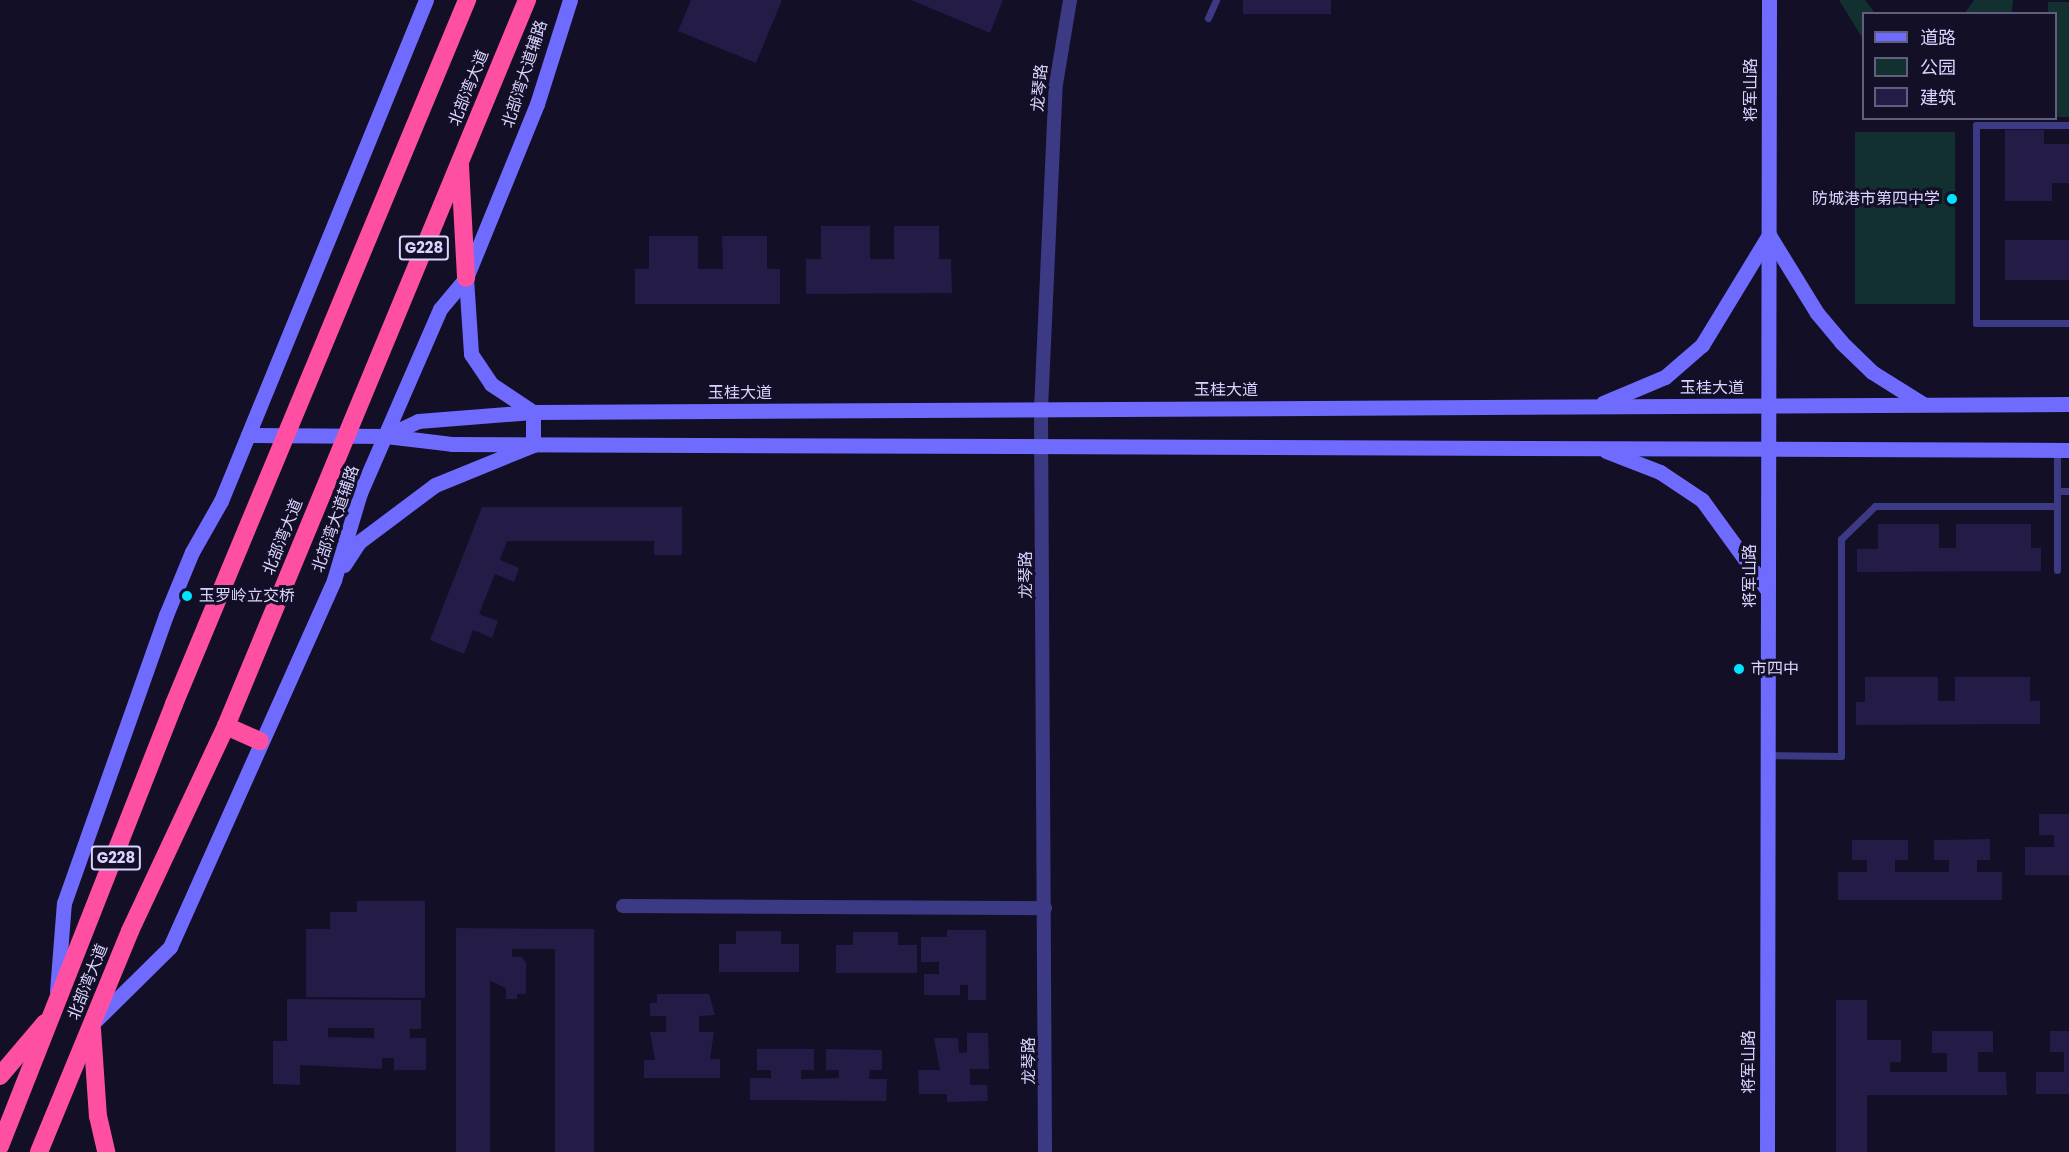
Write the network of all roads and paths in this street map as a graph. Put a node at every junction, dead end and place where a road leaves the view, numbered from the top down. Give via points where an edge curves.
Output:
1 (426, 0) edge
2 (467, 0) edge
3 (527, 0) edge
4 (570, 0) edge
5 (1070, 0) edge
6 (1216, 0) edge
7 (1769, 0) edge
8 (1208, 18) dead end
9 (2069, 125) edge
10 (460, 162) junction
11 (1769, 235) junction
12 (466, 279) junction
13 (2069, 323) edge
14 (1924, 404) junction
15 (2069, 404) edge
16 (1768, 405) junction
17 (1595, 406) junction
18 (1041, 409) junction
19 (533, 412) junction
20 (248, 435) junction
21 (286, 435) junction
22 (346, 436) junction
23 (386, 436) junction
24 (533, 445) junction
25 (1041, 447) junction
26 (1597, 448) junction
27 (1768, 448) junction
28 (2063, 450) edge
29 (2057, 491) junction
30 (2069, 491) edge
31 (2057, 506) junction
32 (2057, 570) dead end
33 (334, 580) junction
34 (1768, 591) junction
35 (226, 726) junction
36 (260, 741) junction
37 (1767, 755) junction
38 (623, 906) dead end
39 (1045, 908) junction
40 (56, 1010) junction
41 (92, 1024) junction
42 (0, 1076) edge
43 (0, 1146) edge
44 (39, 1152) edge
45 (106, 1152) edge
46 (1045, 1152) edge
47 (1767, 1152) edge

1 - 20 main road
2 - 21 highway, 北部湾大道 / G228
3 - 10 highway, 北部湾大道 / G228
4 - 12 main road, 北部湾大道辅路 via 554,37 537,104
5 - 18 street, 龙琴路 via 1056,84
6 - 8 lane
7 - 11 main road, 将军山路
9 - 13 lane via 1976,125 1976,323
10 - 12 highway
10 - 22 highway, 北部湾大道 / G228
11 - 14 main road via 1816,313 1841,342 1872,372
11 - 16 main road, 将军山路
11 - 17 main road via 1702,345 1665,377
12 - 19 main road via 471,354 491,384
12 - 23 main road, 北部湾大道辅路 via 440,309
14 - 15 main road, 玉桂大道
14 - 16 main road, 玉桂大道
16 - 17 main road, 玉桂大道
16 - 27 main road, 将军山路
17 - 18 main road, 玉桂大道
18 - 19 main road, 玉桂大道
18 - 25 street, 龙琴路
19 - 23 main road, 玉桂大道 via 418,421
19 - 24 main road
20 - 21 main road, 玉桂大道
20 - 40 main road via 166,615 64,903
21 - 22 main road, 玉桂大道
21 - 40 highway, 北部湾大道 / G228 via 174,704
22 - 23 main road, 玉桂大道
22 - 35 highway, 北部湾大道 / G228
23 - 24 main road, 玉桂大道 via 452,444
23 - 33 main road, 北部湾大道辅路 via 360,493
24 - 25 main road, 玉桂大道
24 - 33 main road via 435,485 359,542
25 - 26 main road, 玉桂大道
25 - 39 street, 龙琴路
26 - 27 main road, 玉桂大道
26 - 34 main road via 1660,472 1702,500
27 - 28 main road, 玉桂大道
27 - 34 main road, 将军山路
28 - 29 lane
29 - 30 lane
29 - 31 lane
31 - 32 lane
31 - 37 lane via 1875,506 1842,539 1841,756
33 - 36 main road, 北部湾大道辅路
34 - 37 main road, 将军山路
35 - 36 highway
35 - 41 highway, 北部湾大道 / G228
36 - 41 main road, 北部湾大道辅路 via 170,948
37 - 47 main road, 将军山路
38 - 39 street
39 - 46 street, 龙琴路
40 - 42 highway, G228
40 - 43 highway, 北部湾大道
41 - 44 highway, 北部湾大道 / G228
41 - 45 highway via 98,1116

